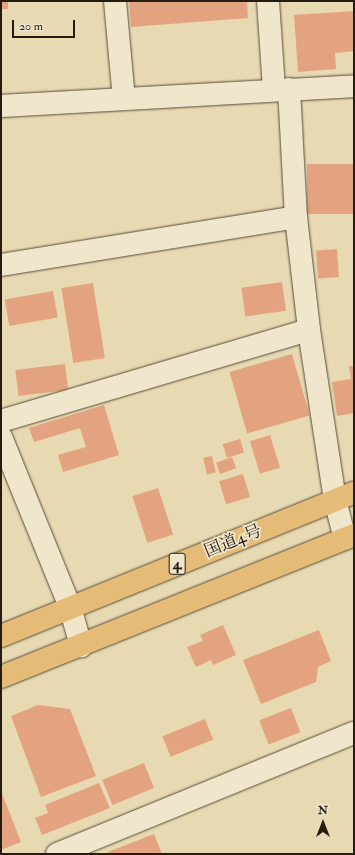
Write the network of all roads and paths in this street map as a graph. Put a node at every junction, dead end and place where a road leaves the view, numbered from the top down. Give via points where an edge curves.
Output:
1 (115, 1) edge
2 (268, 1) edge
3 (354, 86) edge
4 (282, 89) junction
5 (124, 99) junction
6 (1, 106) edge
7 (296, 217) junction
8 (1, 265) edge
9 (309, 330) junction
10 (1, 421) edge
11 (1, 437) edge
12 (344, 496) edge
13 (350, 537) edge
14 (70, 607) junction
15 (1, 636) edge
16 (81, 646) junction
17 (1, 677) edge
18 (354, 733) edge
19 (57, 854) edge

1 - 5 street
2 - 4 street
3 - 4 street
4 - 5 street
4 - 7 street
5 - 6 street
7 - 8 street
7 - 9 street
9 - 10 street
9 - 12 street
11 - 14 street
12 - 13 street
12 - 14 highway, 国道4号 / 4
13 - 16 highway, 4
14 - 15 highway, 国道4号 / 4
14 - 16 street
16 - 17 highway, 4
18 - 19 street

